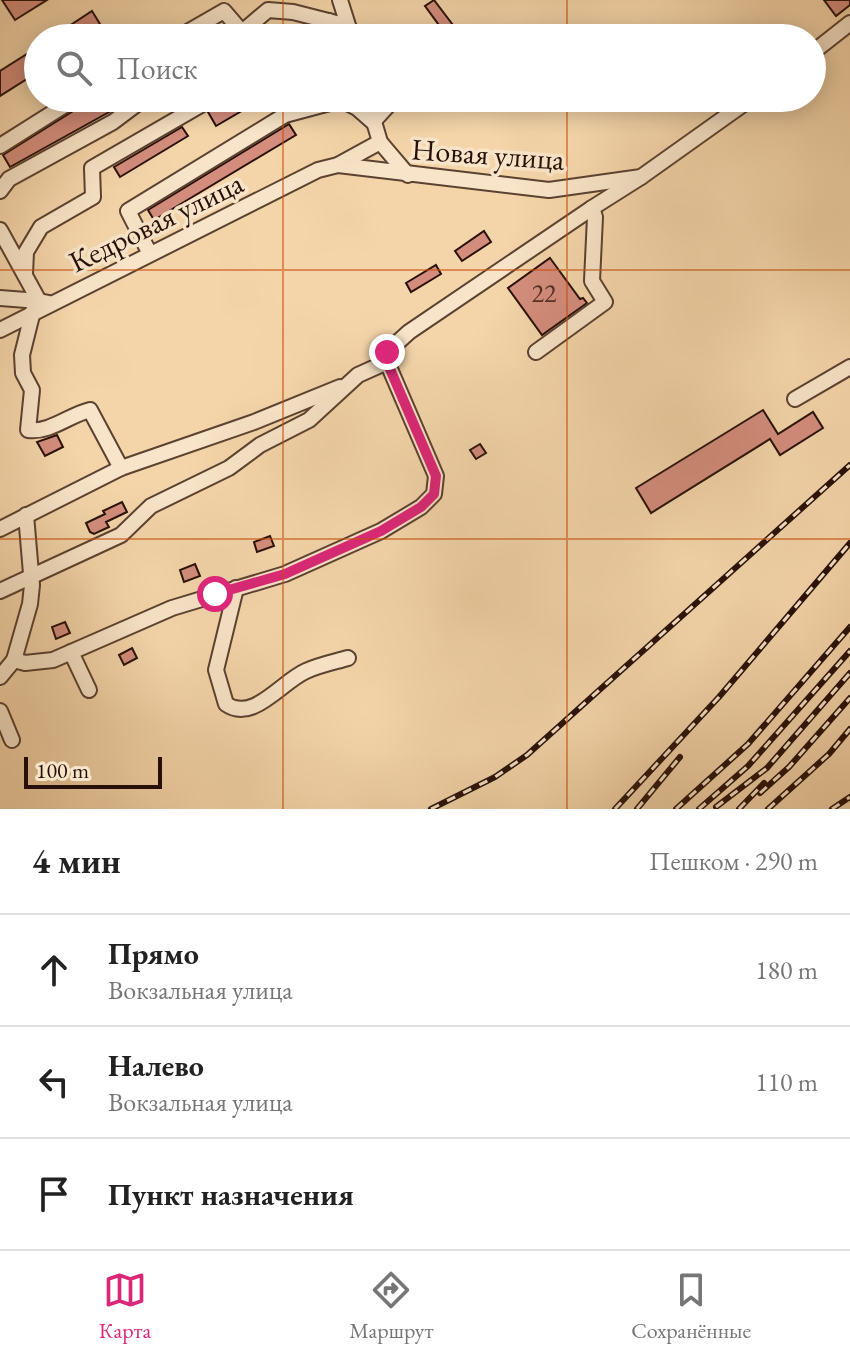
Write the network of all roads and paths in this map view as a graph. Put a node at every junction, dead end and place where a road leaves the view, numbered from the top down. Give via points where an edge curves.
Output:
1 (340, 0) edge
2 (272, 5) edge
3 (329, 21) junction
4 (850, 23) edge
5 (201, 24) edge
6 (233, 24) edge
7 (252, 24) edge
8 (327, 24) edge
9 (335, 24) edge
10 (348, 24) edge
11 (826, 42) edge
12 (54, 112) edge
13 (126, 112) edge
14 (189, 112) edge
15 (290, 112) edge
16 (362, 112) edge
17 (370, 112) edge
18 (382, 112) edge
19 (732, 112) edge
20 (373, 122) junction
21 (380, 142) junction
22 (0, 146) edge
23 (338, 165) junction
24 (408, 175) junction
25 (641, 177) junction
26 (0, 191) edge
27 (592, 208) junction
28 (0, 230) edge
29 (150, 254) junction
30 (25, 274) junction
31 (0, 298) edge
32 (41, 305) junction
33 (0, 330) edge
34 (536, 352) dead end
35 (387, 362) junction
36 (850, 367) edge
37 (348, 384) junction
38 (795, 399) dead end
39 (121, 468) junction
40 (26, 515) junction
41 (0, 529) edge
42 (31, 575) junction
43 (236, 588) junction
44 (0, 591) edge
45 (71, 652) junction
46 (348, 658) dead end
47 (14, 660) junction
48 (0, 677) edge
49 (89, 690) dead end
50 (0, 711) edge
51 (12, 740) dead end

1 - 10 street
2 - 3 street
2 - 7 street
3 - 8 street
3 - 9 street
4 - 11 street
5 - 6 street via 224,11
12 - 22 street
13 - 26 street via 9,179
14 - 30 street via 92,168 93,197 41,227 26,252
15 - 29 street via 128,211
16 - 20 street
17 - 20 street
18 - 20 street
19 - 25 street, Новая улица
20 - 21 street
21 - 23 street, Кедровая улица
21 - 24 street
23 - 24 street, Новая улица
23 - 29 street, Кедровая улица via 318,170
24 - 25 street, Новая улица via 549,190
25 - 27 street
27 - 34 street via 592,281 605,302
27 - 35 street via 409,332 387,352
28 - 30 street
29 - 32 street, Кедровая улица
30 - 32 street
31 - 32 street
32 - 33 street, Кедровая улица
32 - 39 street via 22,355 32,390 28,430 39,431 90,410
35 - 37 street
35 - 43 street via 436,476 434,494 381,531 285,574
36 - 38 street
37 - 39 street
37 - 42 street via 309,420 151,506 121,535
39 - 40 street
40 - 41 street
40 - 42 street
42 - 44 street
42 - 47 street via 30,604
43 - 45 street via 172,608
43 - 46 street via 216,670 226,704 234,710 246,711 306,671
45 - 47 street via 53,660
45 - 49 street
47 - 48 street
50 - 51 street

